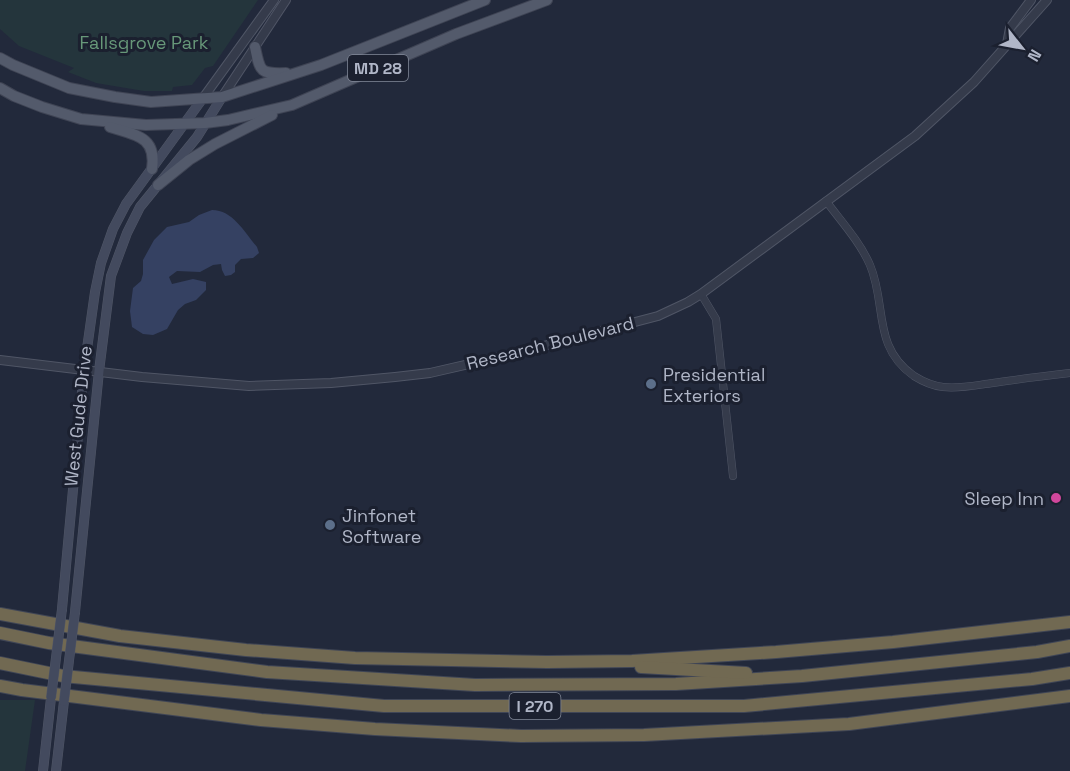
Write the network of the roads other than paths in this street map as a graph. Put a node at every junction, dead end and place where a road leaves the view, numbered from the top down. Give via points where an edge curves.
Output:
1 (274, 0) edge
2 (286, 0) edge
3 (485, 0) edge
4 (547, 0) edge
5 (1031, 0) edge
6 (1047, 0) edge
7 (1006, 45) junction
8 (255, 47) junction
9 (0, 58) edge
10 (298, 73) junction
11 (0, 88) edge
12 (222, 97) junction
13 (203, 98) junction
14 (292, 105) junction
15 (81, 119) junction
16 (184, 123) junction
17 (206, 123) junction
18 (152, 169) junction
19 (158, 185) junction
20 (826, 201) junction
21 (701, 294) junction
22 (0, 360) edge
23 (84, 370) junction
24 (99, 371) junction
25 (1070, 373) edge
26 (733, 476) dead end
27 (0, 614) edge
28 (1070, 622) edge
29 (0, 633) edge
30 (1070, 646) edge
31 (547, 662) junction
32 (0, 663) edge
33 (1070, 673) edge
34 (802, 676) junction
35 (0, 686) edge
36 (1070, 696) edge
37 (1044, 699) junction
38 (1070, 700) edge
39 (43, 771) edge
40 (56, 771) edge

1 - 13 street
2 - 8 street
3 - 10 main road, MD 28
4 - 14 main road, MD 28 via 456,34
5 - 7 street, Research Boulevard via 1010,28
6 - 7 street, Research Boulevard
7 - 20 street, Research Boulevard via 974,82 915,136
8 - 10 main road via 258,63 268,74
8 - 12 street
9 - 13 main road, MD 28 via 69,88 151,102
10 - 12 main road, MD 28
11 - 15 main road, MD 28
12 - 13 main road, MD 28
12 - 17 main road, West Gude Drive
13 - 16 main road, West Gude Drive
14 - 17 main road, MD 28
14 - 19 main road via 215,144
15 - 16 main road, MD 28
15 - 18 main road via 144,138 150,145
16 - 17 main road, MD 28
16 - 18 main road, West Gude Drive
17 - 19 main road, West Gude Drive
18 - 23 main road, West Gude Drive via 126,204 101,263
19 - 24 main road, West Gude Drive via 140,207 117,255
20 - 21 street, Research Boulevard
20 - 25 street via 870,265 888,346 905,370 941,387
21 - 24 street, Research Boulevard via 658,316 430,373 249,386
21 - 26 street via 716,319
22 - 23 street, Research Boulevard
23 - 24 street, Research Boulevard
23 - 39 main road, West Gude Drive, bridge
24 - 40 main road, West Gude Drive, bridge
27 - 31 highway via 120,636 246,650 355,658
28 - 31 highway via 777,652
29 - 34 highway, I 270 via 267,672 476,685 676,684
30 - 34 highway, I 270
31 - 34 highway
32 - 33 highway, I 270 via 63,676 384,706 744,706
35 - 37 highway, I 270 via 261,720 521,736 644,735 849,724
36 - 37 highway, I 270
37 - 38 highway

